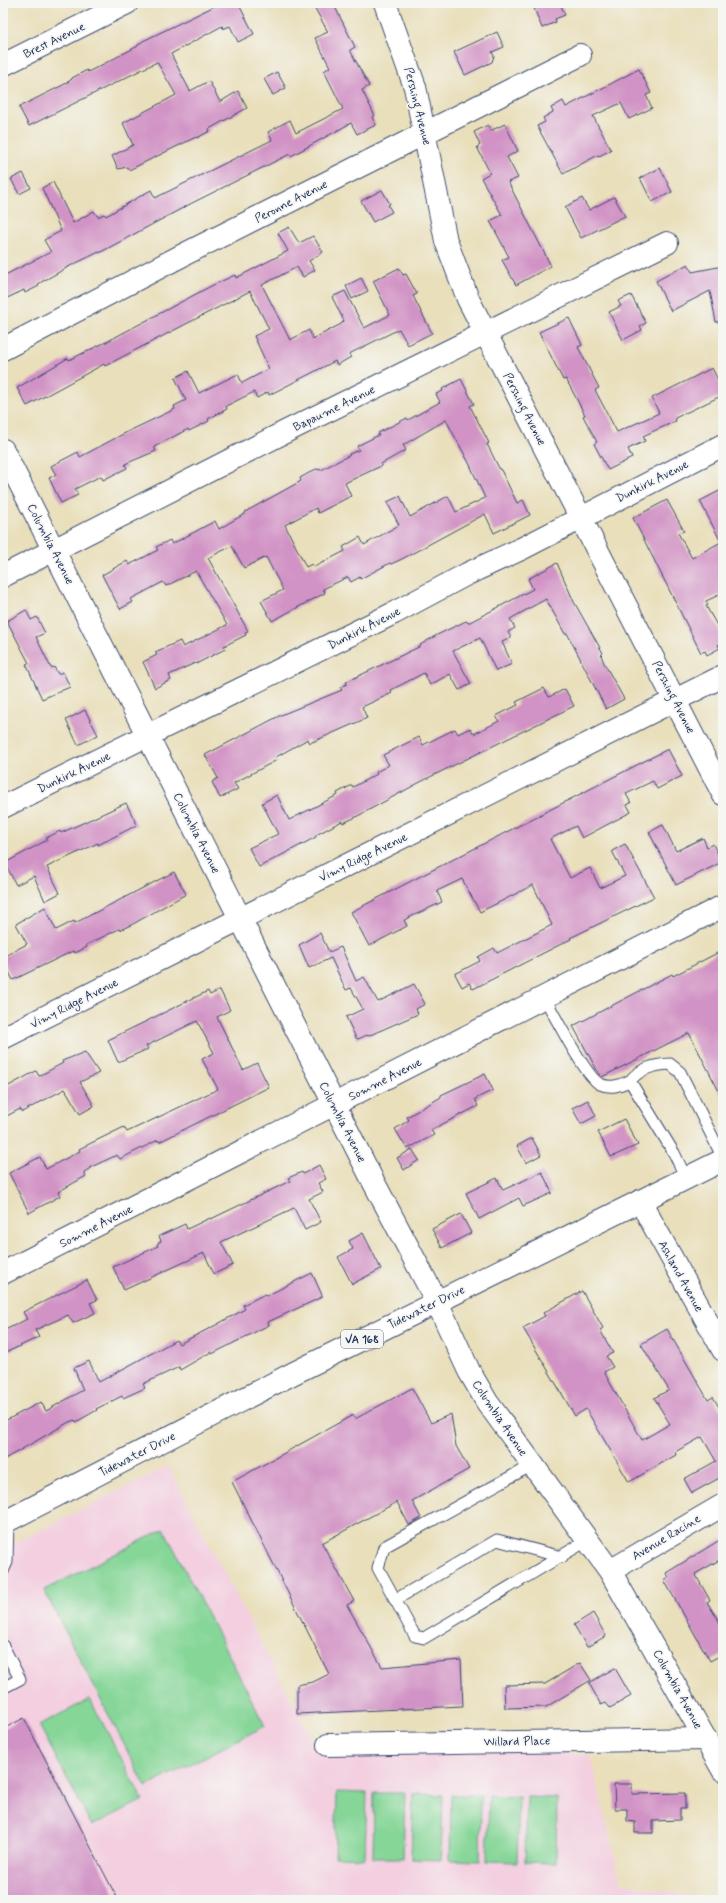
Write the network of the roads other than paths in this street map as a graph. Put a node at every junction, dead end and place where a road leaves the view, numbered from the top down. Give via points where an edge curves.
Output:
1 (127, 3) edge
2 (385, 3) edge
3 (580, 55) dead end
4 (3, 65) edge
5 (425, 132) junction
6 (667, 244) dead end
7 (486, 333) junction
8 (3, 349) edge
9 (723, 445) edge
10 (3, 450) edge
11 (580, 518) junction
12 (54, 550) junction
13 (3, 576) edge
14 (723, 676) edge
15 (676, 700) junction
16 (148, 736) junction
17 (723, 794) edge
18 (3, 808) edge
19 (723, 906) edge
20 (241, 919) junction
21 (544, 998) junction
22 (3, 1038) edge
23 (630, 1081) junction
24 (334, 1105) junction
25 (723, 1159) edge
26 (686, 1178) junction
27 (640, 1201) junction
28 (3, 1273) edge
29 (437, 1302) junction
30 (723, 1350) edge
31 (532, 1464) junction
32 (723, 1505) edge
33 (6, 1521) edge
34 (588, 1540) junction
35 (562, 1556) junction
36 (3, 1571) edge
37 (610, 1571) junction
38 (395, 1600) junction
39 (3, 1646) edge
40 (3, 1688) edge
41 (706, 1739) junction
42 (328, 1745) dead end
43 (723, 1770) edge

1 - 4 main road, Brest Avenue
2 - 5 main road, Pershing Avenue via 411,74
3 - 5 main road, Peronne Avenue
5 - 7 main road, Pershing Avenue via 446,241 468,299
5 - 8 main road, Peronne Avenue
6 - 7 main road, Bapaume Avenue
7 - 11 main road, Pershing Avenue
7 - 12 main road, Bapaume Avenue
9 - 11 main road, Dunkirk Avenue
10 - 12 main road, Columbia Avenue
11 - 15 main road, Pershing Avenue
11 - 16 main road, Dunkirk Avenue
12 - 13 main road, Bapaume Avenue
12 - 16 main road, Columbia Avenue
14 - 15 main road, Vimy Ridge Avenue
15 - 17 main road, Pershing Avenue
15 - 20 main road, Vimy Ridge Avenue
16 - 18 main road, Dunkirk Avenue
16 - 20 main road, Columbia Avenue
19 - 21 main road, Somme Avenue
20 - 22 main road, Vimy Ridge Avenue
20 - 24 main road, Columbia Avenue
21 - 23 lane via 588,1072 599,1084 617,1087
21 - 24 main road, Somme Avenue
23 - 25 lane via 634,1075 655,1065 670,1064 680,1072
23 - 26 lane via 674,1153
24 - 28 main road, Somme Avenue
24 - 29 main road, Columbia Avenue
25 - 26 main road, Tidewater Drive / VA 168
26 - 27 main road, Tidewater Drive / VA 168
27 - 29 main road, Tidewater Drive / VA 168
27 - 30 main road, Ashland Avenue
29 - 31 main road, Columbia Avenue via 469,1371 487,1402
29 - 33 main road, Tidewater Drive / VA 168
31 - 34 main road, Columbia Avenue
31 - 38 lane via 384,1547 378,1568
32 - 37 main road, Avenue Racine
33 - 36 lane via 7,1562
34 - 35 lane
34 - 37 main road, Columbia Avenue
35 - 38 lane via 497,1540
35 - 38 lane via 424,1638 415,1636
37 - 41 main road, Columbia Avenue
39 - 40 lane via 20,1679
41 - 42 main road, Willard Place
41 - 43 main road, Columbia Avenue

